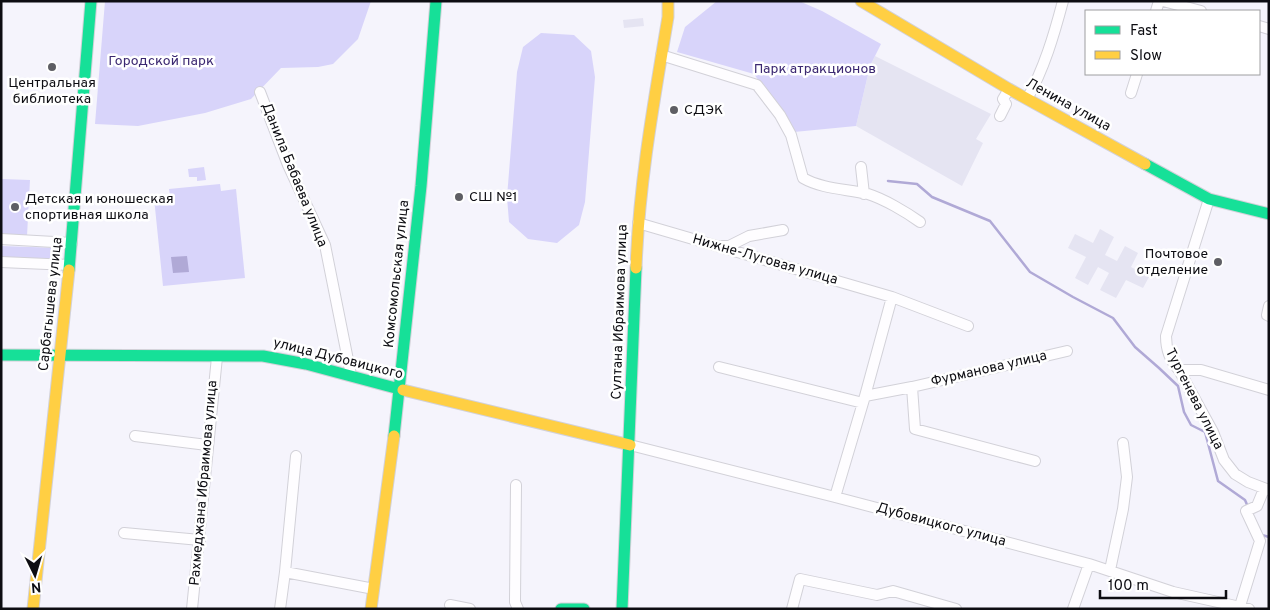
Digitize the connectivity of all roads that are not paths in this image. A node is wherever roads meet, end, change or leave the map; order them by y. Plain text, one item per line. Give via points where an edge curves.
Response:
1 (91, 1) edge
2 (436, 1) edge
3 (668, 1) edge
4 (678, 1) edge
5 (861, 1) edge
6 (1063, 1) edge
7 (1163, 1) edge
8 (1197, 10) edge
9 (668, 17) junction
10 (661, 55) junction
11 (1137, 75) edge
12 (1009, 89) junction
13 (260, 92) dead end
14 (1131, 93) dead end
15 (1027, 99) junction
16 (1000, 116) dead end
17 (861, 166) dead end
18 (864, 194) junction
19 (1209, 199) junction
20 (1269, 214) edge
21 (920, 222) dead end
22 (638, 223) junction
23 (783, 230) dead end
24 (1, 239) edge
25 (72, 243) junction
26 (719, 246) junction
27 (1, 262) edge
28 (70, 265) junction
29 (892, 297) junction
30 (1269, 306) edge
31 (1269, 316) edge
32 (968, 326) dead end
33 (1067, 351) dead end
34 (1, 355) edge
35 (61, 356) junction
36 (217, 357) junction
37 (719, 367) dead end
38 (1179, 370) junction
39 (350, 375) junction
40 (912, 388) junction
41 (400, 389) junction
42 (1269, 390) edge
43 (864, 399) junction
44 (135, 436) dead end
45 (1123, 443) dead end
46 (207, 445) junction
47 (630, 445) junction
48 (296, 456) dead end
49 (1035, 461) dead end
50 (516, 485) dead end
51 (1267, 490) edge
52 (835, 497) junction
53 (124, 533) dead end
54 (200, 540) junction
55 (1089, 564) junction
56 (1110, 570) junction
57 (285, 572) junction
58 (374, 589) junction
59 (450, 605) dead end
60 (1245, 608) edge
61 (33, 609) edge
62 (192, 609) edge
63 (280, 609) edge
64 (371, 609) edge
65 (470, 609) edge
66 (518, 609) edge
67 (561, 609) edge
68 (584, 609) edge
69 (622, 609) edge
70 (792, 609) edge
71 (956, 609) edge
72 (1073, 609) edge

1 - 25 street, Сарбагышева улица
2 - 41 street, Комсомольская улица
3 - 9 street
4 - 9 street
5 - 12 street, Ленина улица
6 - 15 street via 1038,80
7 - 8 street
9 - 10 street, Султана Ибраимова улица
10 - 18 street via 757,85 780,114 791,135 804,178 814,184
10 - 22 street, Султана Ибраимова улица
11 - 14 street
12 - 15 street, Ленина улица
12 - 16 street via 1003,99 1006,104
13 - 39 street, Данила Бабаева улица via 288,165 325,246
15 - 19 street, Ленина улица
17 - 18 street
18 - 21 street
19 - 20 street, Ленина улица
19 - 38 street, Тургенева улица via 1166,336 1170,357
22 - 26 street, Нижне-Луговая улица
22 - 47 street, Султана Ибраимова улица
23 - 26 street
24 - 25 street
25 - 28 street, Сарбагышева улица
26 - 29 street, Нижне-Луговая улица
27 - 28 street
28 - 35 street, Сарбагышева улица
29 - 32 street, Нижне-Луговая улица
29 - 43 street
30 - 31 street via 1266,316
33 - 40 street, Фурманова улица
34 - 35 street, улица Дубовицкого
35 - 36 street, улица Дубовицкого
35 - 61 street, Сарбагышева улица
36 - 39 street, улица Дубовицкого via 263,356
36 - 46 street, Рахмеджана Ибраимова улица
37 - 43 street, Фурманова улица
38 - 42 street via 1200,370
38 - 51 street, Тургенева улица via 1213,432 1224,460 1236,474
39 - 41 street, улица Дубовицкого
40 - 43 street, Фурманова улица
40 - 49 street, Фурманова улица via 915,429
41 - 47 street, улица Дубовицкого
41 - 58 street, Комсомольская улица
43 - 52 street
44 - 46 street
45 - 56 street via 1127,477
46 - 54 street, Рахмеджана Ибраимова улица
47 - 52 street, Дубовицкого улица
47 - 69 street, Султана Ибраимова улица
48 - 57 street
50 - 66 street
51 - 60 street via 1257,506 1246,511 1260,541
52 - 55 street, Дубовицкого улица
53 - 54 street
54 - 62 street, Рахмеджана Ибраимова улица
55 - 56 street, Дубовицкого улица
55 - 72 street
56 - 60 street, Дубовицкого улица via 1173,592
57 - 58 street
57 - 63 street
58 - 64 street, Комсомольская улица
59 - 65 street
67 - 68 street
70 - 71 street via 800,579 877,595 893,591

